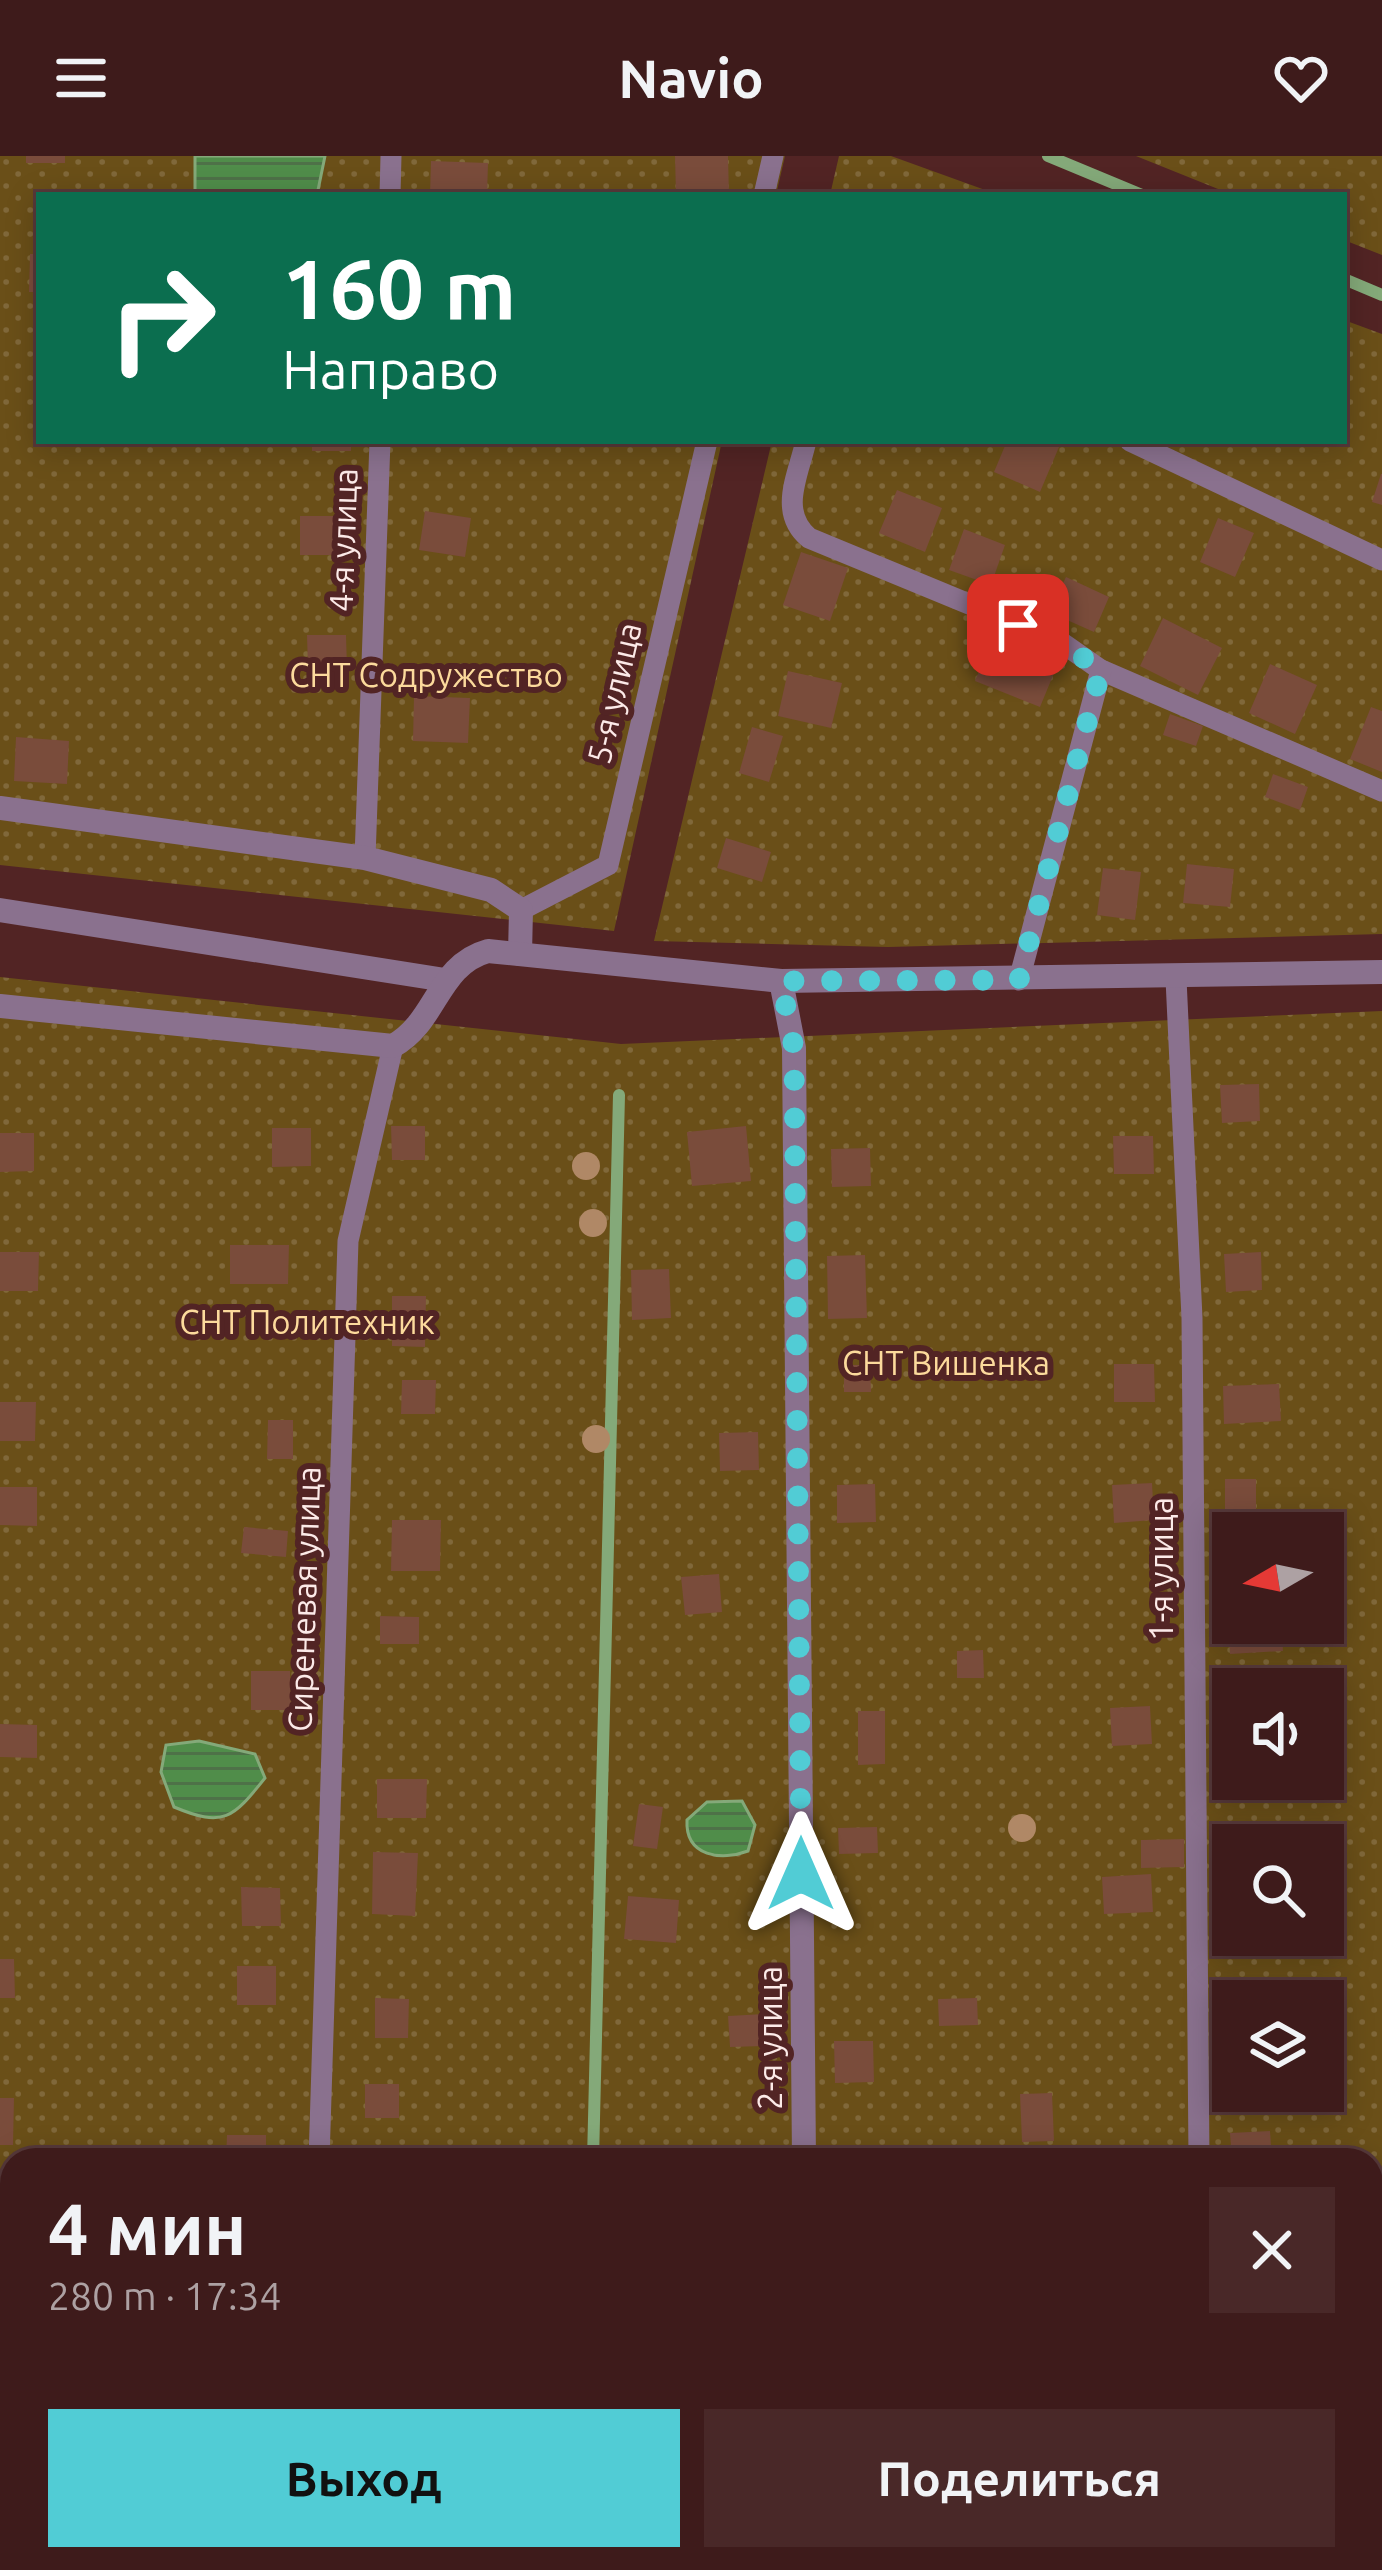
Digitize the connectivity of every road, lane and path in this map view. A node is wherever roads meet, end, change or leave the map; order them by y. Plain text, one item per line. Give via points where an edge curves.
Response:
1 (391, 156) edge
2 (773, 156) edge
3 (390, 192) edge
4 (765, 192) edge
5 (380, 444) edge
6 (706, 444) edge
7 (805, 444) edge
8 (1136, 444) edge
9 (1382, 560) edge
10 (1101, 670) junction
11 (1382, 791) edge
12 (0, 808) edge
13 (365, 859) junction
14 (0, 910) edge
15 (520, 910) junction
16 (520, 954) junction
17 (1382, 972) edge
18 (1176, 979) junction
19 (445, 980) junction
20 (1019, 980) junction
21 (781, 981) junction
22 (0, 1006) edge
23 (393, 1046) junction
24 (319, 2148) edge
25 (804, 2148) edge
26 (1198, 2148) edge

1 - 3 lane
2 - 4 lane
5 - 13 lane, 4-я улица
6 - 15 lane, 5-я улица via 608,865
7 - 10 lane via 790,509 809,538 1060,642
8 - 9 lane
10 - 11 lane
10 - 20 lane
12 - 13 street
13 - 15 street via 490,890
14 - 19 street
15 - 16 street
16 - 19 street via 465,957
16 - 21 street
17 - 18 street
18 - 20 street
18 - 26 lane, 1-я улица via 1192,1295
19 - 23 street via 411,1036
20 - 21 street
21 - 25 street, 2-я улица via 794,1048
22 - 23 street
23 - 24 lane, Сиреневая улица via 348,1241

